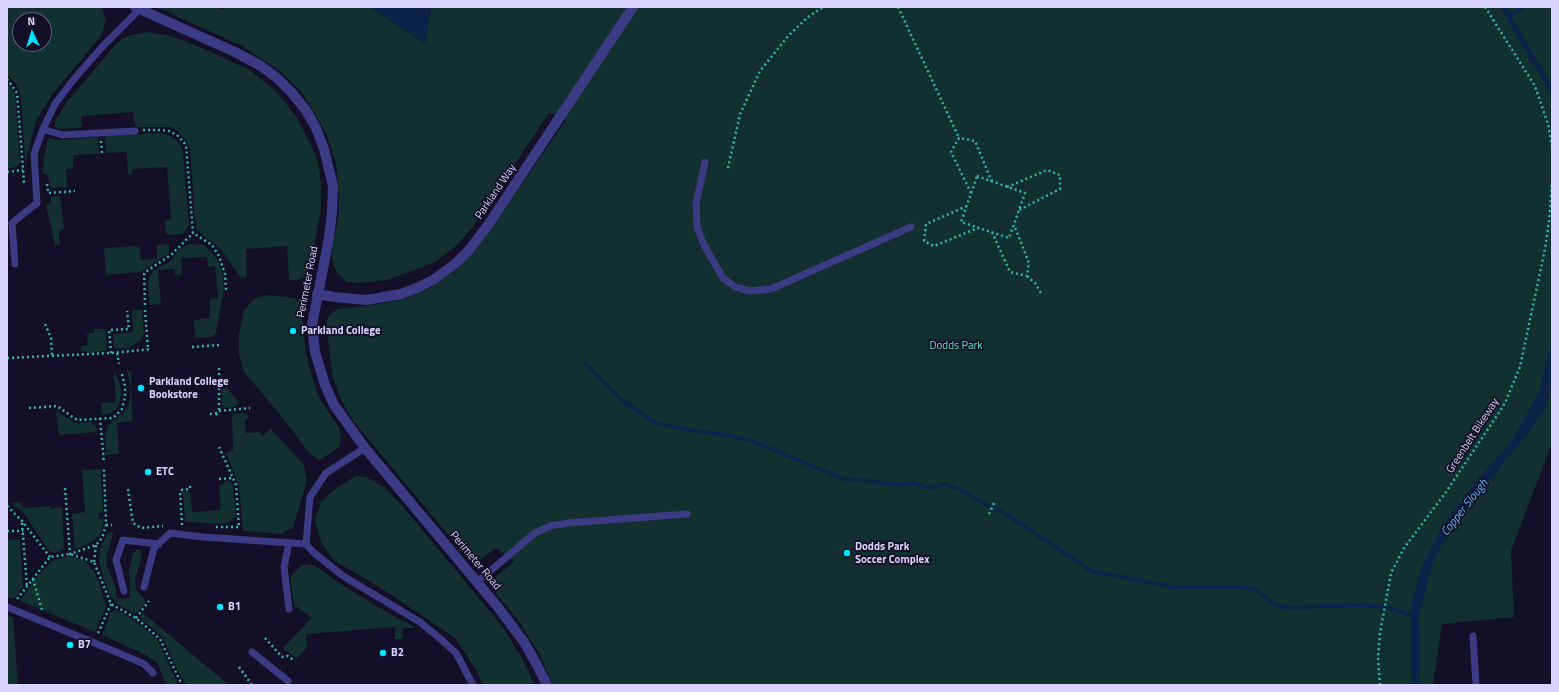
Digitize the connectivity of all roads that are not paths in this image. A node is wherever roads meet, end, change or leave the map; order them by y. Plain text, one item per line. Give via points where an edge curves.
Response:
1 (634, 7) edge
2 (138, 8) edge
3 (43, 129) junction
4 (135, 131) road end
5 (705, 162) dead end
6 (911, 227) dead end
7 (15, 264) dead end
8 (317, 294) junction
9 (365, 448) junction
10 (687, 514) dead end
11 (289, 543) junction
12 (159, 544) junction
13 (306, 544) junction
14 (477, 582) junction
15 (144, 587) dead end
16 (124, 591) dead end
17 (7, 607) edge
18 (289, 609) dead end
19 (1473, 636) dead end
20 (252, 652) dead end
21 (154, 673) dead end
22 (288, 681) dead end
23 (473, 685) edge
24 (547, 685) edge
25 (1476, 685) edge

1 - 8 street, Parkland Way via 488,226 455,264 433,280 401,294 366,300
2 - 3 lane via 74,79 55,104
2 - 8 street, Perimeter Road via 261,66 277,78 305,109 324,149 333,186 333,205
3 - 4 lane via 62,135
3 - 7 lane via 34,154 37,203 12,223
5 - 6 lane via 696,204 697,227 723,278 735,287 750,291 771,289
8 - 9 street, Perimeter Road via 312,325 318,364 334,405
9 - 13 lane via 326,473 310,497
9 - 14 street, Perimeter Road
10 - 14 lane via 550,526 535,532
11 - 12 lane via 170,533
11 - 13 lane
11 - 18 lane via 284,567
12 - 15 lane via 154,548
12 - 16 lane via 123,540 116,560
13 - 23 lane via 343,576 420,622 456,653
14 - 24 street, Perimeter Road via 524,642
17 - 21 lane via 144,664
19 - 25 lane
20 - 22 lane

